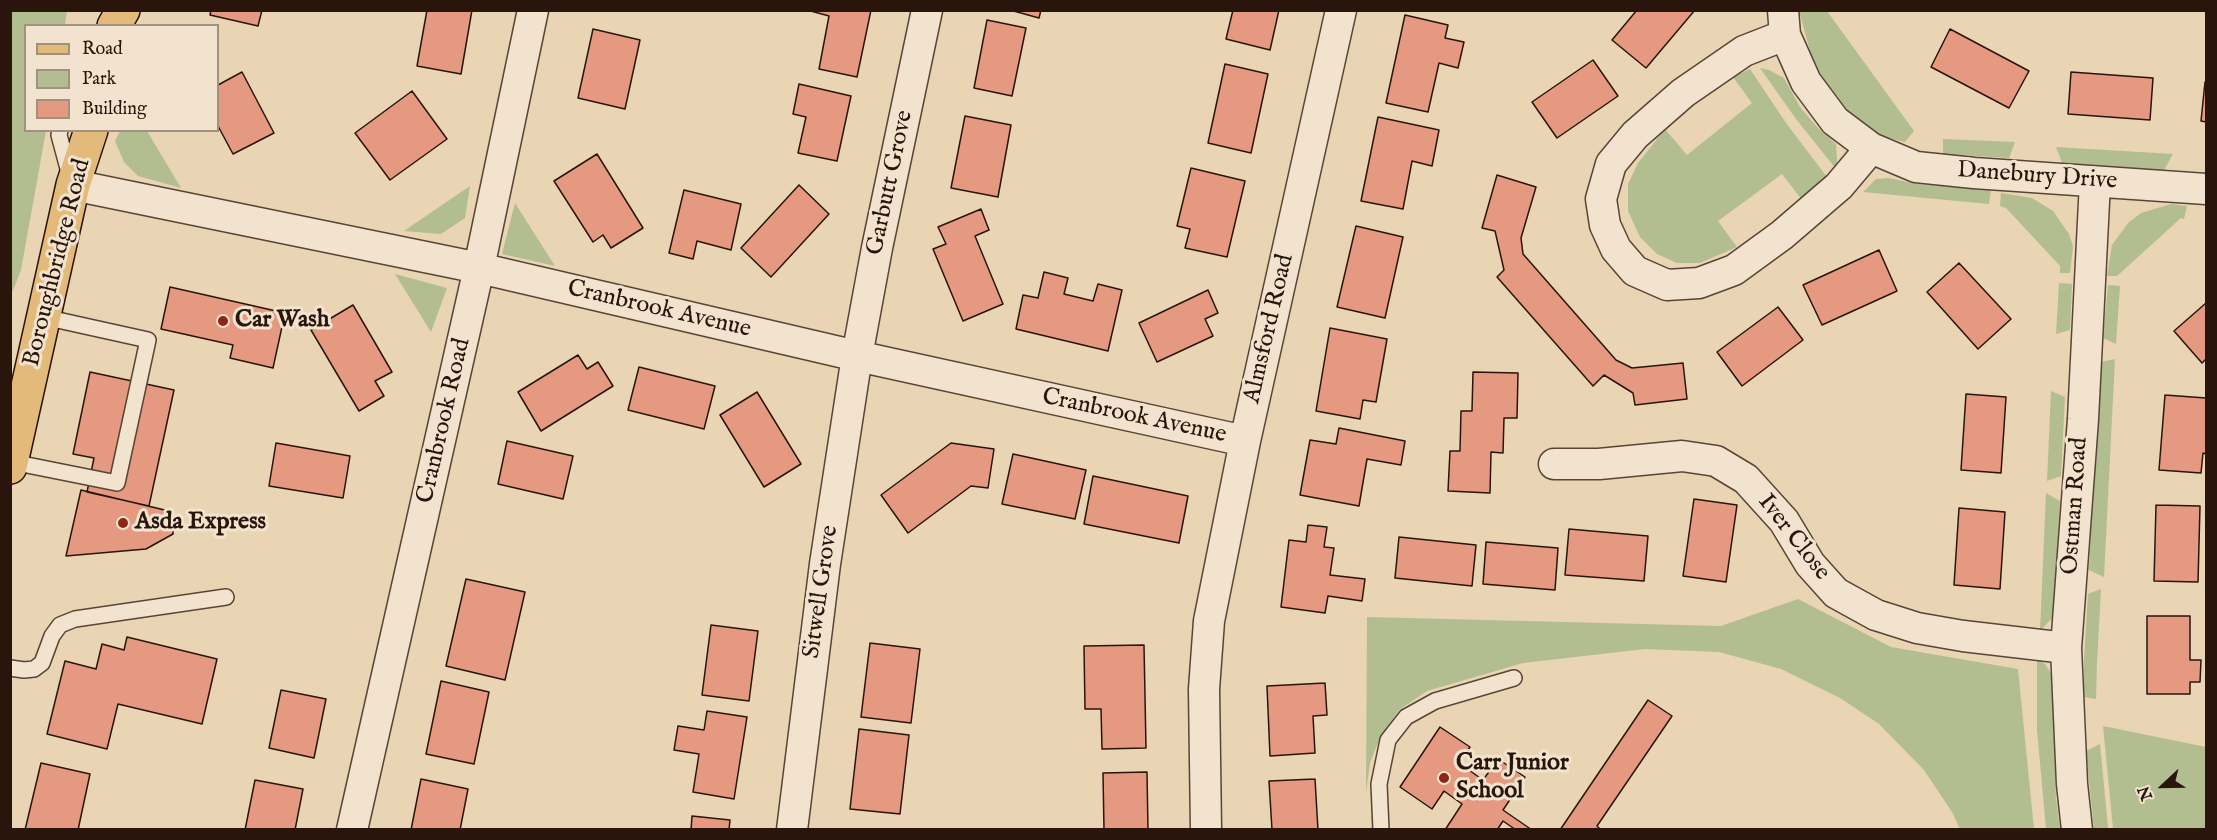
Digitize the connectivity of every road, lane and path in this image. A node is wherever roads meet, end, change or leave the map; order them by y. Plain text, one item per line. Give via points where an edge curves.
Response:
1 (123, 10) edge
2 (533, 10) edge
3 (927, 10) edge
4 (1341, 10) edge
5 (1784, 22) edge
6 (115, 24) edge
7 (60, 132) edge
8 (90, 132) edge
9 (1871, 148) junction
10 (2096, 182) junction
11 (73, 185) junction
12 (2206, 189) edge
13 (479, 268) junction
14 (44, 317) junction
15 (857, 356) junction
16 (1245, 441) junction
17 (1554, 464) dead end
18 (11, 465) edge
19 (226, 597) dead end
20 (2066, 648) junction
21 (10, 668) edge
22 (1514, 678) dead end
23 (352, 830) edge
24 (792, 830) edge
25 (1206, 830) edge
26 (1381, 830) edge
27 (2077, 830) edge

1 - 6 main road
2 - 13 street, Cranbrook Road
3 - 15 street, Garbutt Grove
4 - 16 street, Almsford Road
5 - 9 street, Danebury Drive via 1806,82 1835,121
5 - 9 street, Danebury Drive via 1683,93 1635,135 1611,164 1601,199 1605,225 1616,249 1635,271 1667,285 1699,283 1734,270 1839,186
7 - 11 lane
8 - 11 main road, Boroughbridge Road
9 - 10 street, Danebury Drive via 1916,167
10 - 12 street, Danebury Drive
10 - 20 street, Ostman Road
11 - 13 street, Cranbrook Avenue
11 - 14 main road, Boroughbridge Road
13 - 15 street, Cranbrook Avenue
13 - 23 street, Cranbrook Road
14 - 18 main road, Boroughbridge Road
14 - 18 lane via 148,340 117,483
15 - 16 street, Cranbrook Avenue
15 - 24 street, Sitwell Grove via 825,564
16 - 25 street, Almsford Road via 1209,621 1204,689
17 - 20 street, Iver Close via 1682,456 1716,461 1746,479 1784,521 1810,564 1836,593 1876,615 1917,628
19 - 21 lane via 75,619 60,625 42,663 34,669
20 - 27 street, Ostman Road
22 - 26 lane via 1435,701 1406,717 1388,740 1379,784

